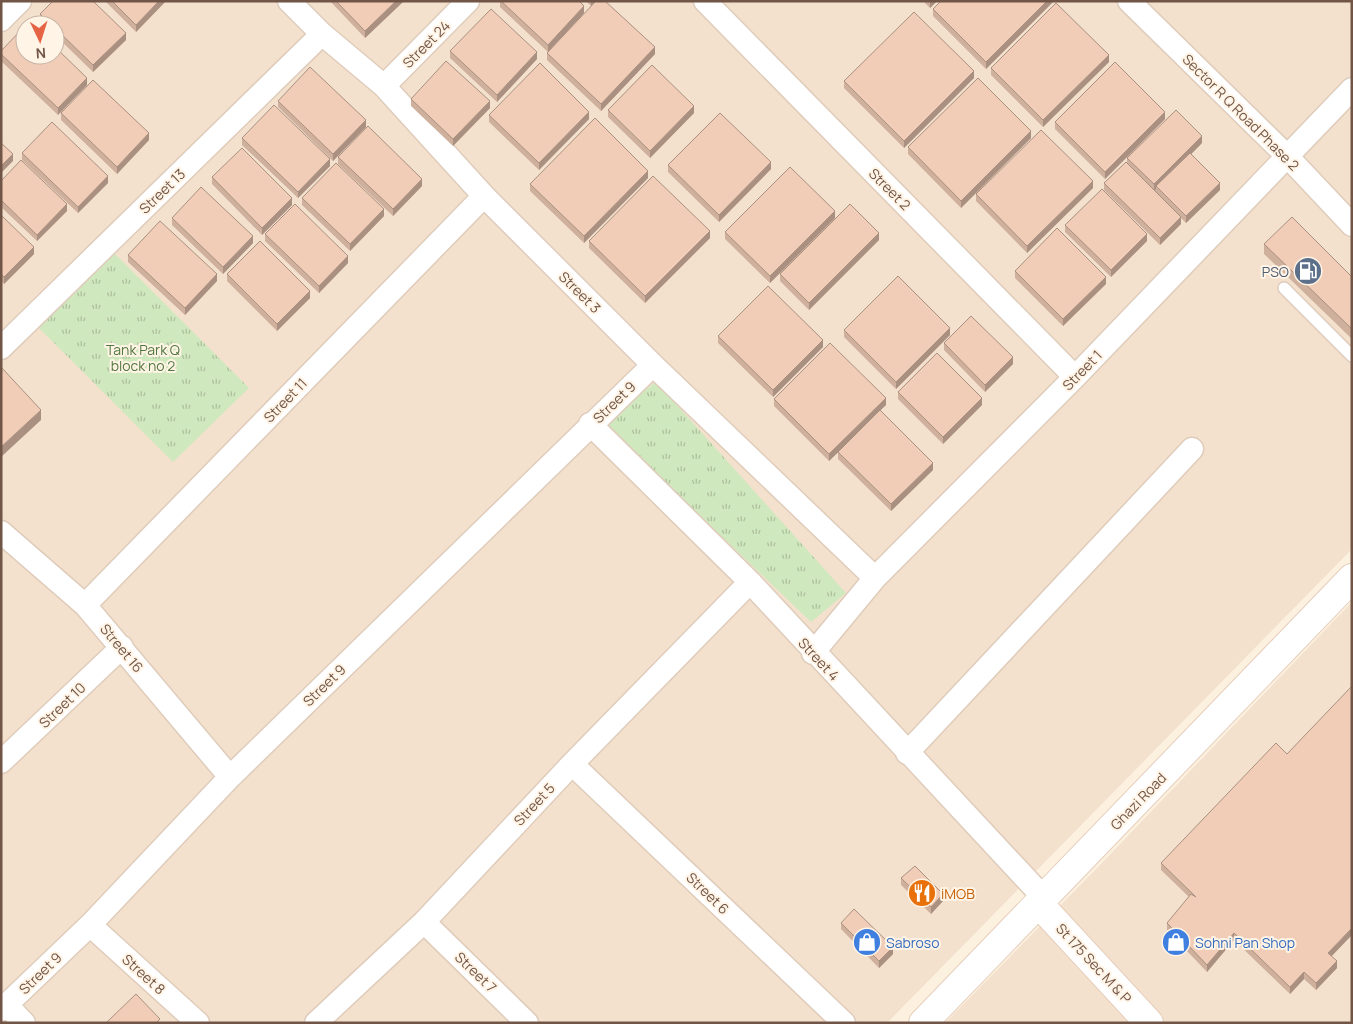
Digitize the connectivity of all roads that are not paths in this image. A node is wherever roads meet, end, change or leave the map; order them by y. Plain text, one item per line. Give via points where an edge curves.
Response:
1 (20, 1) edge
2 (289, 1) edge
3 (468, 1) edge
4 (705, 1) edge
5 (1129, 1) edge
6 (1, 20) edge
7 (322, 34) junction
8 (384, 86) junction
9 (1352, 89) edge
10 (1286, 156) junction
11 (484, 196) junction
12 (1352, 225) edge
13 (1284, 288) dead end
14 (1, 348) edge
15 (1352, 356) edge
16 (652, 365) junction
17 (1075, 377) junction
18 (590, 424) junction
19 (1192, 449) dead end
20 (1, 532) edge
21 (875, 578) junction
22 (1352, 578) edge
23 (750, 582) junction
24 (85, 605) junction
25 (122, 647) junction
26 (813, 652) junction
27 (907, 753) junction
28 (1, 762) edge
29 (572, 764) junction
30 (230, 777) junction
31 (1042, 901) junction
32 (424, 922) junction
33 (90, 925) junction
34 (4, 1008) edge
35 (24, 1023) edge
36 (198, 1023) edge
37 (316, 1023) edge
38 (527, 1023) edge
39 (844, 1023) edge
40 (923, 1023) edge
41 (1149, 1023) edge

1 - 6 street
2 - 7 street, Street 3
3 - 8 street, Street 24
4 - 17 street, Street 2
5 - 10 street, Sector R Q Road Phase 2
7 - 8 street, Street 3
7 - 14 street, Street 13
8 - 11 street, Street 3
9 - 10 street, Street 1
10 - 12 street, Sector R Q Road Phase 2
10 - 17 street, Street 1
11 - 16 street, Street 3
11 - 24 street, Street 11
13 - 15 lane
16 - 18 street, Street 9
16 - 21 street, Street 3
17 - 21 street, Street 1
18 - 23 street, Street 4
18 - 30 street, Street 9
19 - 27 street
20 - 24 street, Street 16
21 - 26 street, Street 1
22 - 31 main road, Ghazi Road
23 - 26 street, Street 4
23 - 29 street, Street 5
24 - 25 street, Street 16
25 - 28 street, Street 10
25 - 30 street, Street 16
26 - 27 street, Street 4
27 - 31 street, Street 4
29 - 32 street, Street 5
29 - 39 street, Street 6
30 - 33 street, Street 9
31 - 40 main road, Ghazi Road
31 - 41 main road, St 175 Sec M & P
32 - 37 street, Street 5
32 - 38 street, Street 7
33 - 34 street, Street 9
33 - 36 street, Street 8
34 - 35 street

